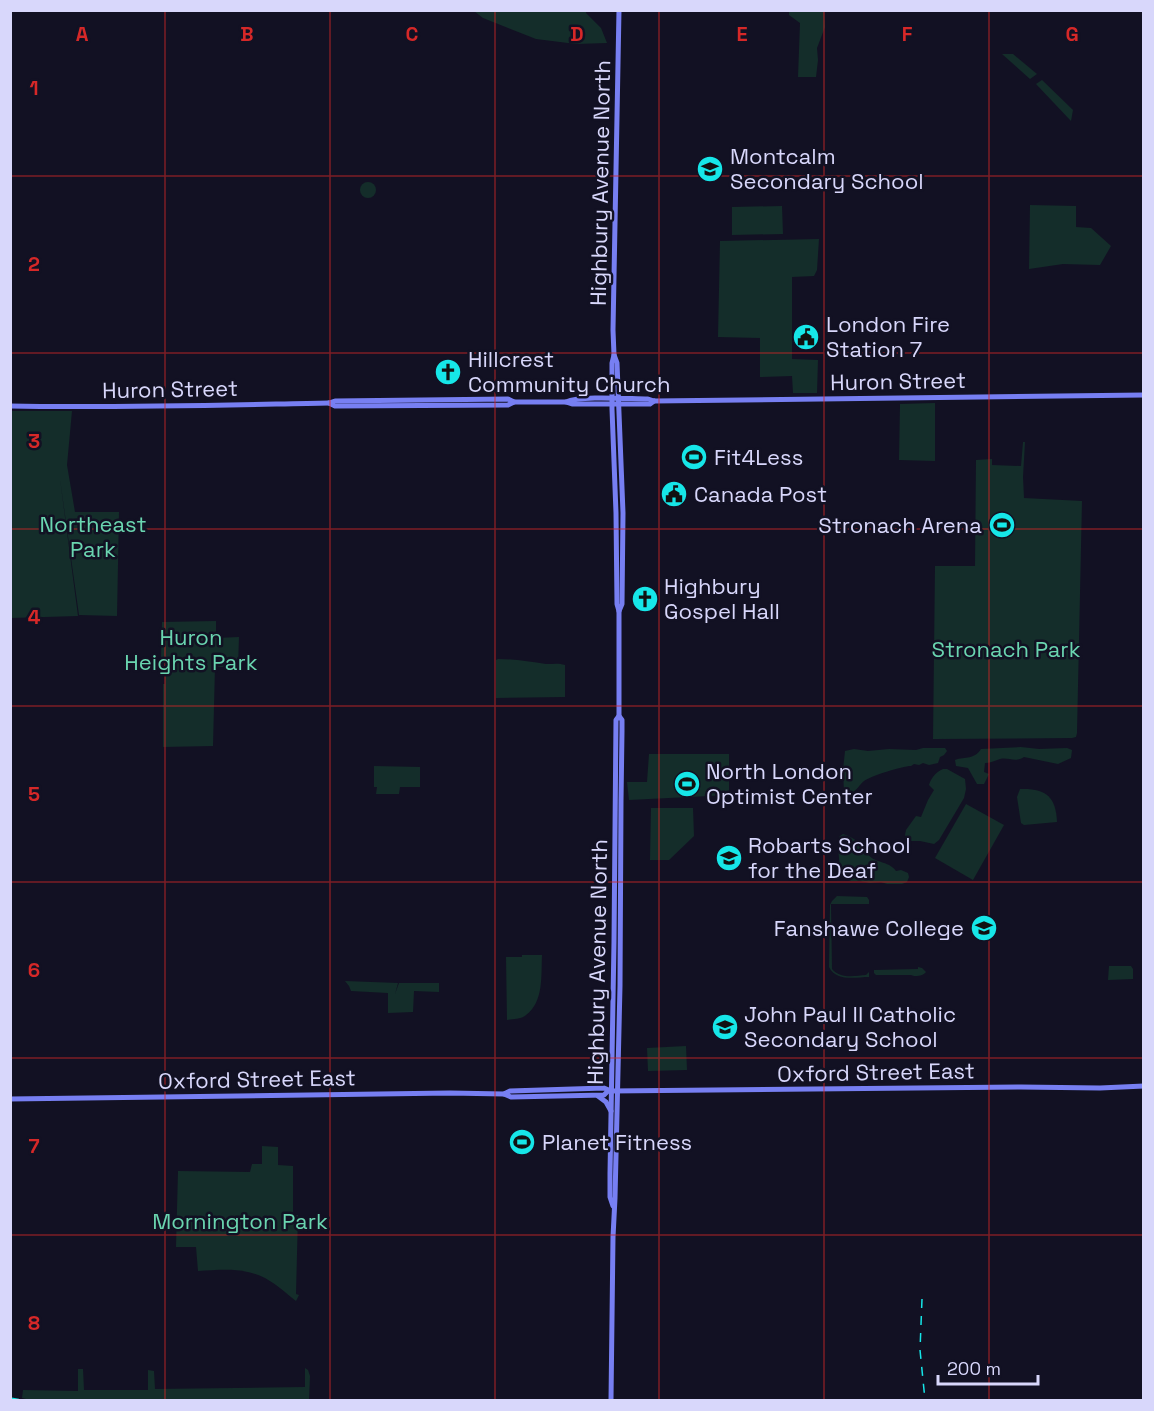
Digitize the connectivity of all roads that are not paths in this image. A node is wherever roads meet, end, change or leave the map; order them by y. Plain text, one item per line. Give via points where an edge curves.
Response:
1 (619, 10) edge
2 (1143, 395) edge
3 (615, 402) junction
4 (10, 406) edge
5 (619, 716) junction
6 (612, 1073) junction
7 (1143, 1086) edge
8 (612, 1091) junction
9 (598, 1092) junction
10 (10, 1099) edge
11 (611, 1111) junction
12 (614, 1208) junction
13 (610, 1401) edge

1 - 3 main road, Highbury Avenue North
2 - 3 main road, Huron Street
3 - 4 main road, Huron Street via 508,399
3 - 5 main road, Highbury Avenue North via 623,513
5 - 6 main road, Highbury Avenue North
5 - 8 main road, Highbury Avenue North via 621,938
6 - 8 main road, Highbury Avenue North
6 - 9 main road
7 - 8 main road, Oxford Street East
8 - 9 main road, Oxford Street East via 604,1095
8 - 11 main road, Highbury Avenue North
8 - 12 main road, Highbury Avenue North
9 - 10 main road, Oxford Street East via 511,1097 450,1093
9 - 11 main road
11 - 12 main road, Highbury Avenue North via 610,1197
12 - 13 main road, Highbury Avenue North

